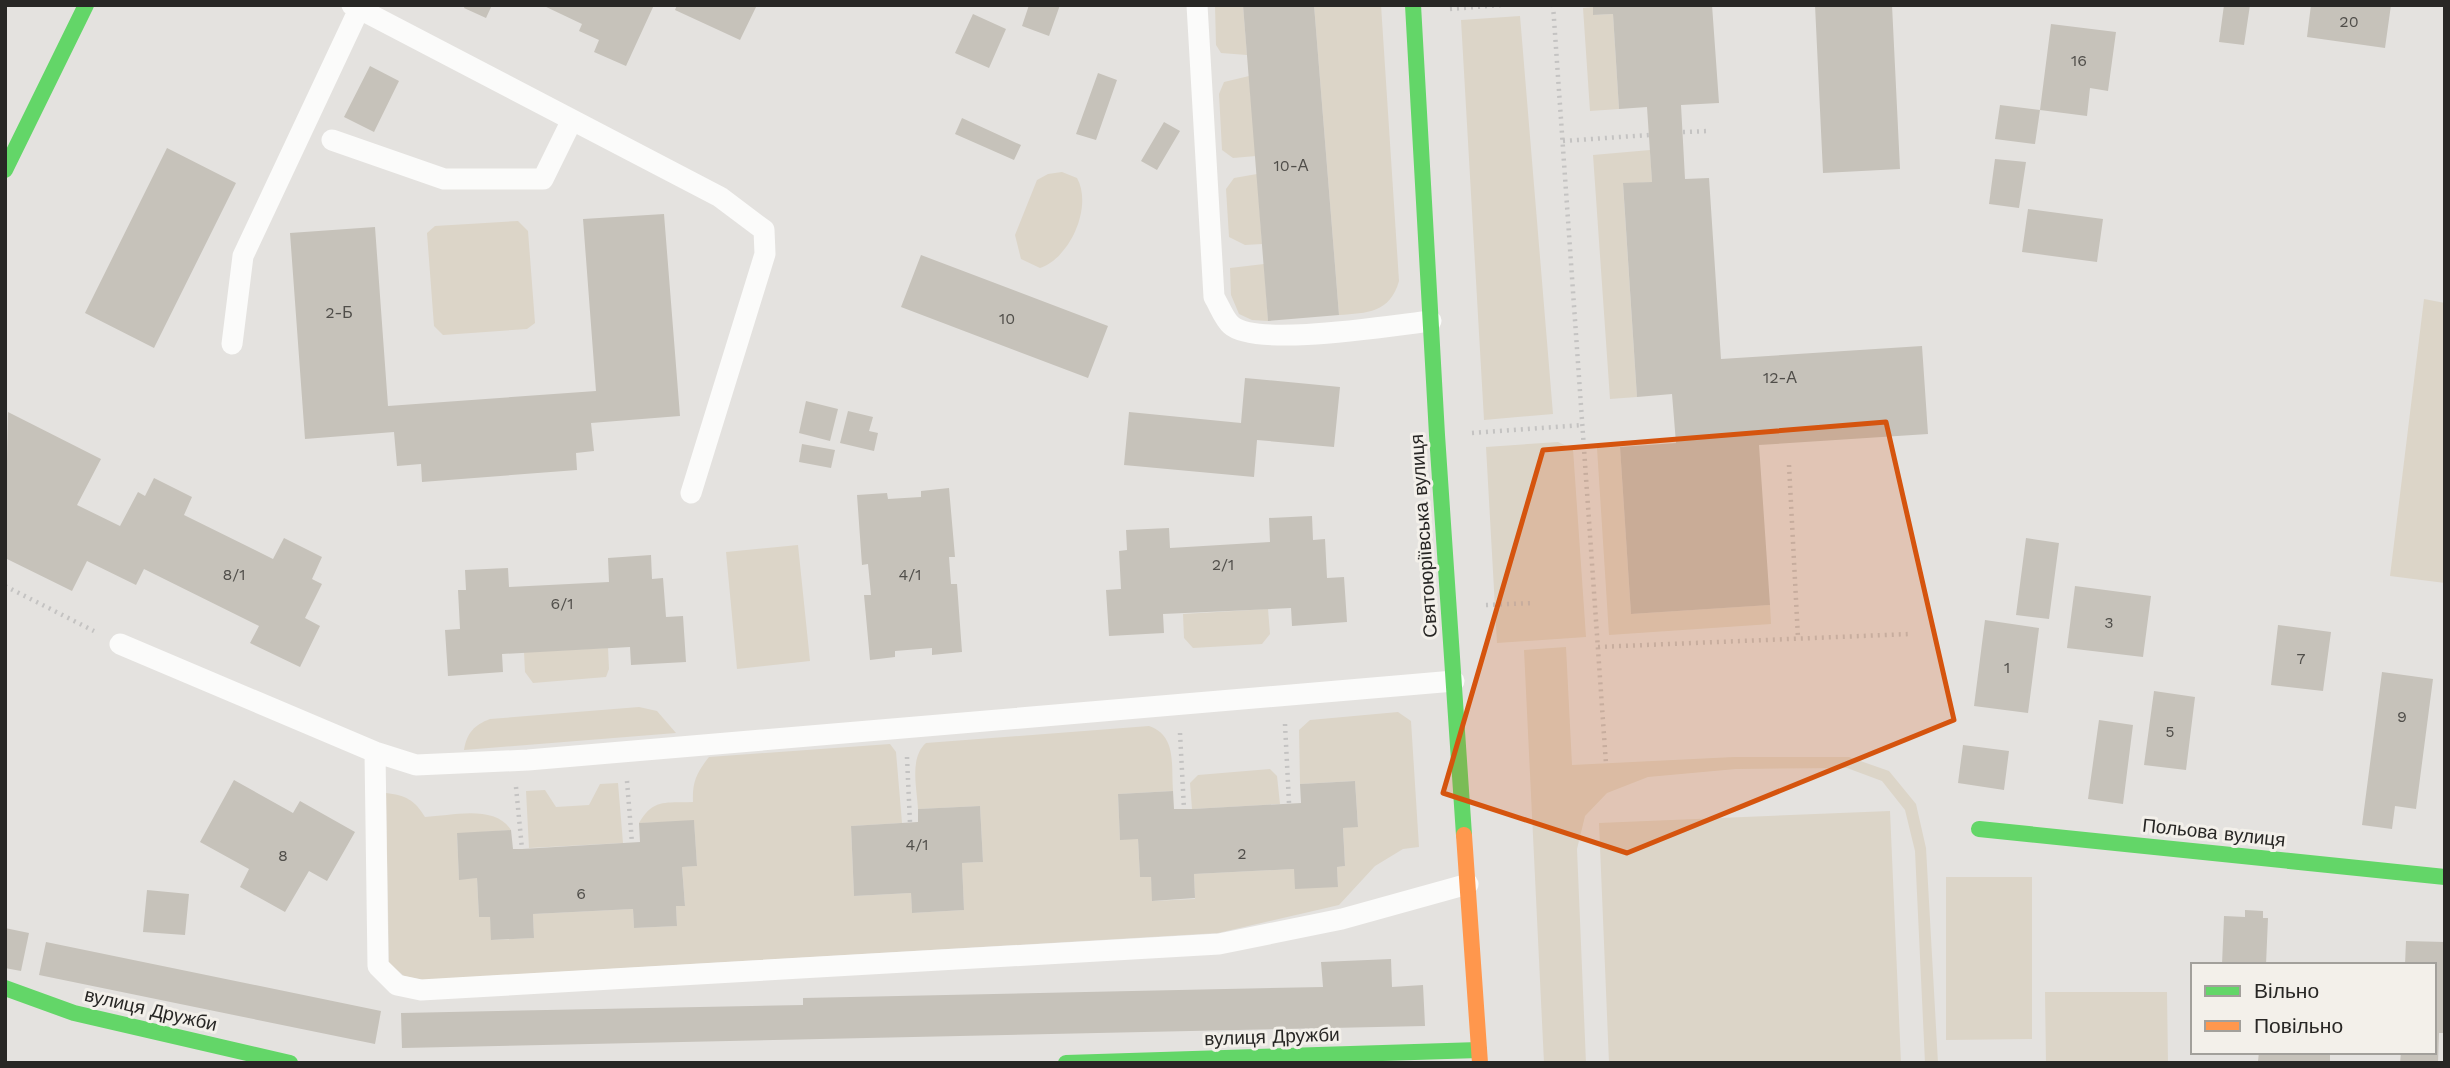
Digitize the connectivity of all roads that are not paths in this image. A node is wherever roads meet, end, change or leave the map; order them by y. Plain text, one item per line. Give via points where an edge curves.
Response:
1 (86, 5) edge
2 (1197, 5) edge
3 (1413, 5) edge
4 (357, 6) edge
5 (572, 120) junction
6 (332, 140) dead end
7 (5, 170) edge
8 (1430, 321) junction
9 (232, 344) dead end
10 (691, 493) dead end
11 (120, 645) road end
12 (1454, 681) junction
13 (375, 752) junction
14 (1979, 829) dead end
15 (2445, 877) edge
16 (1468, 884) junction
17 (5, 988) edge
18 (1480, 1057) edge
19 (290, 1063) edge
20 (1066, 1063) edge

1 - 7 street
2 - 8 lane via 1214,297 1232,326 1258,336
3 - 8 street, Святоюріївська вулиця
4 - 5 lane
4 - 9 lane via 243,256
5 - 6 lane via 542,179 444,178
5 - 10 lane via 720,197 764,230 765,254
8 - 12 street, Святоюріївська вулиця
11 - 13 lane
12 - 13 lane via 514,761 416,765
12 - 16 street, Святоюріївська вулиця
13 - 16 lane via 379,966 397,985 421,990 1219,944 1342,919
14 - 15 street, Польова вулиця
16 - 18 street, Святоюріївська вулиця
17 - 19 street, вулиця Дружби via 74,1013
18 - 20 street, вулиця Дружби

